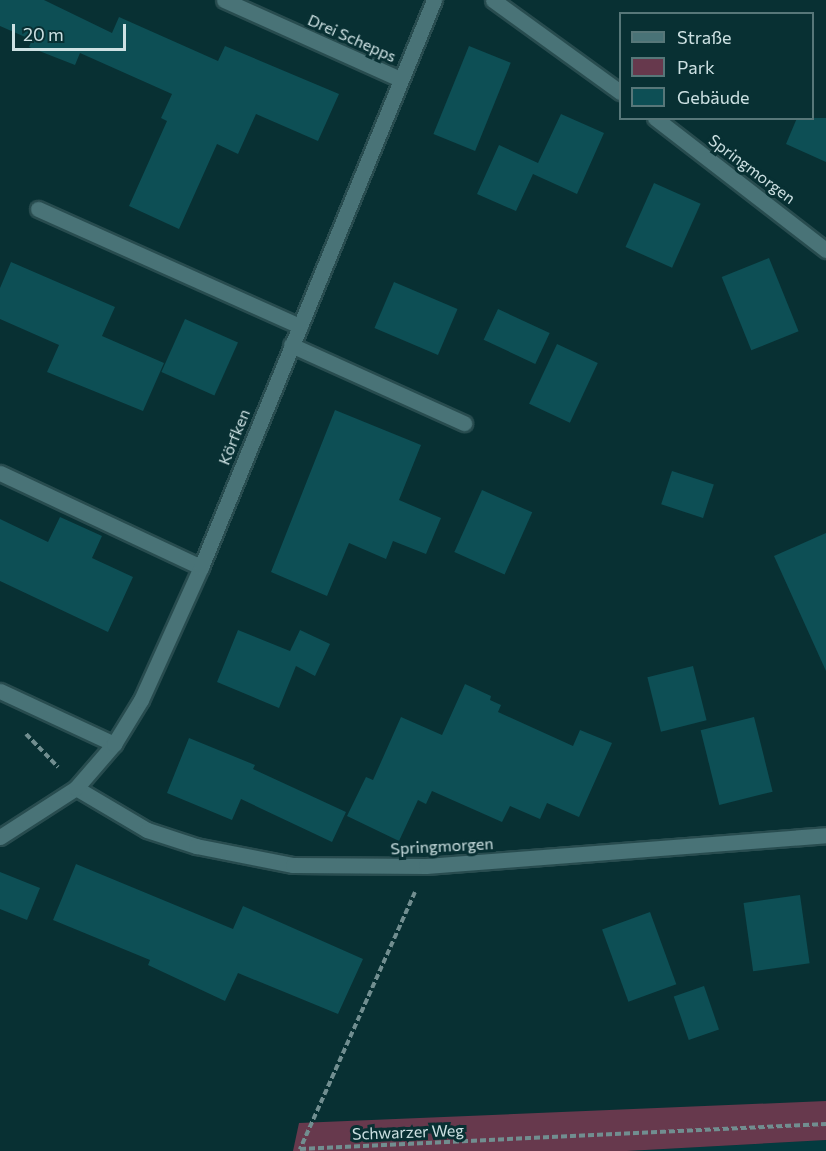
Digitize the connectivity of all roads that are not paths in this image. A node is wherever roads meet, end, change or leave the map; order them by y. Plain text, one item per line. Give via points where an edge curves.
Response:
1 (224, 0) edge
2 (434, 0) edge
3 (493, 0) edge
4 (400, 79) junction
5 (619, 91) edge
6 (658, 120) edge
7 (38, 209) dead end
8 (826, 250) edge
9 (300, 326) junction
10 (291, 345) junction
11 (464, 423) dead end
12 (0, 473) edge
13 (201, 567) junction
14 (0, 691) edge
15 (114, 744) junction
16 (76, 788) junction
17 (826, 835) edge
18 (0, 837) edge

1 - 4 street, Drei Schepps
2 - 4 street, Körfken
3 - 5 street
4 - 9 street, Körfken
6 - 8 street, Springmorgen
7 - 9 street
9 - 10 street, Körfken
10 - 11 street
10 - 13 street, Körfken
12 - 13 street
13 - 15 street, Körfken via 141,700
14 - 15 street
15 - 16 street, Körfken
16 - 17 street, Springmorgen via 147,830 242,857 328,867 426,866
16 - 18 street, Körfken

